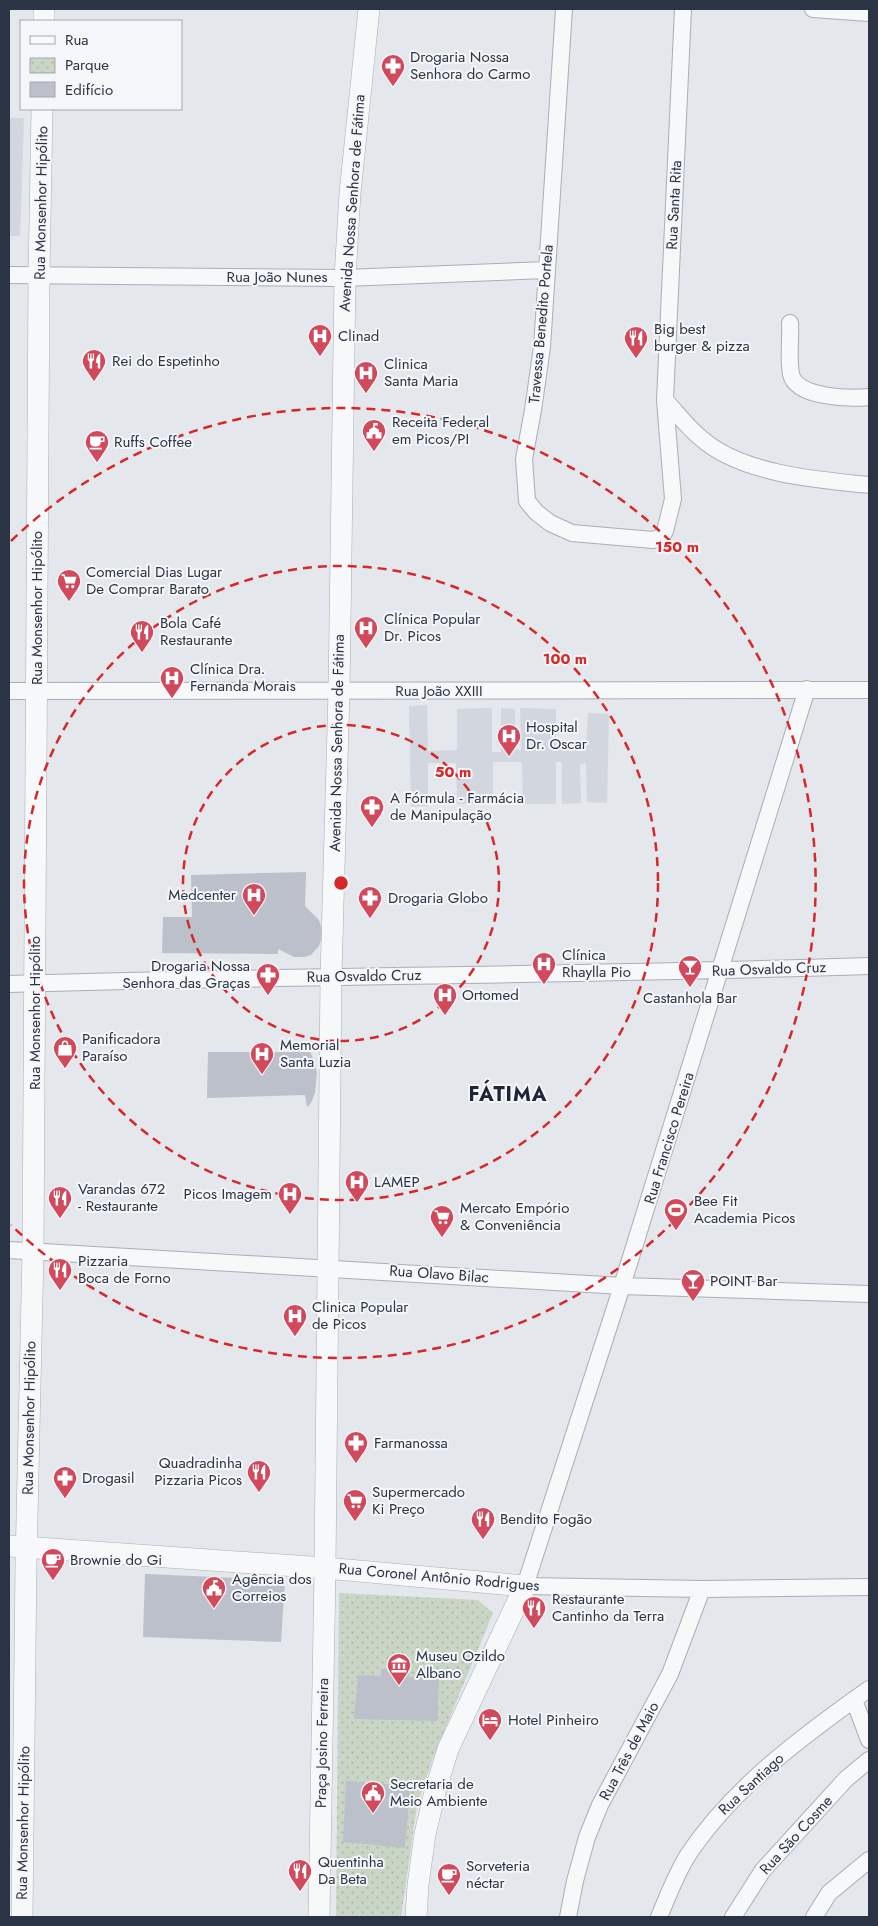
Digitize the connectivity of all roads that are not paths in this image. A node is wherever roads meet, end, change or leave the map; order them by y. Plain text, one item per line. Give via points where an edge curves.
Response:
1 (369, 9) edge
2 (564, 9) edge
3 (683, 9) edge
4 (813, 9) edge
5 (869, 12) edge
6 (42, 110) edge
7 (546, 270) junction
8 (9, 275) edge
9 (39, 275) junction
10 (345, 278) junction
11 (790, 323) dead end
12 (869, 397) edge
13 (665, 400) junction
14 (869, 485) edge
15 (653, 540) joint
16 (807, 689) junction
17 (869, 690) edge
18 (9, 691) edge
19 (37, 691) junction
20 (339, 691) junction
21 (869, 966) edge
22 (721, 970) junction
23 (331, 976) junction
24 (35, 983) junction
25 (9, 984) edge
26 (9, 1250) edge
27 (33, 1252) junction
28 (328, 1267) junction
29 (622, 1286) junction
30 (869, 1294) edge
31 (17, 1546) edge
32 (325, 1568) junction
33 (525, 1586) junction
34 (869, 1587) edge
35 (702, 1589) junction
36 (869, 1689) edge
37 (854, 1700) junction
38 (869, 1740) edge
39 (869, 1760) edge
40 (869, 1860) edge
41 (22, 1917) edge
42 (319, 1917) edge
43 (416, 1917) edge
44 (568, 1917) edge
45 (660, 1917) edge
46 (733, 1917) edge
47 (814, 1917) edge

1 - 10 street, Avenida Nossa Senhora de Fátima
2 - 7 street, Travessa Benedito Portela
3 - 13 street, Rua Santa Rita
4 - 5 street
6 - 9 street, Rua Monsenhor Hipólito
7 - 10 street, Rua João Nunes
7 - 15 street, Travessa Benedito Portela via 542,347 524,459 527,501 550,523 572,534
8 - 9 street, Rua João Nunes
9 - 10 street, Rua João Nunes
9 - 19 street, Rua Monsenhor Hipólito
10 - 20 street, Avenida Nossa Senhora de Fátima
11 - 12 street via 792,375 799,387 847,398
13 - 14 street via 702,440 725,455 785,474
13 - 15 street, Rua Santa Rita via 673,499 665,531
16 - 17 street, Rua João XXIII
16 - 20 street, Rua João XXIII
16 - 22 street, Rua Francisco Pereira
18 - 19 street, Rua João XXIII
19 - 20 street, Rua João XXIII
19 - 24 street, Rua Monsenhor Hipólito
20 - 23 street, Avenida Nossa Senhora de Fátima
21 - 22 street, Rua Osvaldo Cruz
22 - 23 street, Rua Osvaldo Cruz
22 - 29 street, Rua Francisco Pereira
23 - 24 street, Rua Osvaldo Cruz
23 - 28 street, Avenida Nossa Senhora de Fátima
24 - 25 street, Rua Osvaldo Cruz
24 - 27 street, Rua Monsenhor Hipólito
26 - 27 street, Rua Olavo Bilac
27 - 28 street, Rua Olavo Bilac
27 - 31 street, Rua Monsenhor Hipólito
28 - 29 street, Rua Olavo Bilac
28 - 32 street, Avenida Nossa Senhora de Fátima
29 - 30 street, Rua Olavo Bilac
29 - 33 street, Rua Francisco Pereira
31 - 32 street, Rua Coronel Antônio Rodrigues
31 - 41 street, Rua Monsenhor Hipólito
32 - 33 street, Rua Coronel Antônio Rodrigues
32 - 42 street, Praça Josino Ferreira
33 - 35 street, Rua Coronel Antônio Rodrigues
33 - 43 street via 448,1749 425,1834
34 - 35 street, Rua Coronel Antônio Rodrigues
35 - 44 street, Rua Três de Maio via 670,1674 600,1804 587,1837
36 - 37 street, Rua Santiago
37 - 38 street
37 - 45 street, Rua Santiago via 797,1742 724,1807 688,1856
39 - 46 street, Rua São Cosme via 846,1779 763,1870
40 - 47 street via 828,1893

